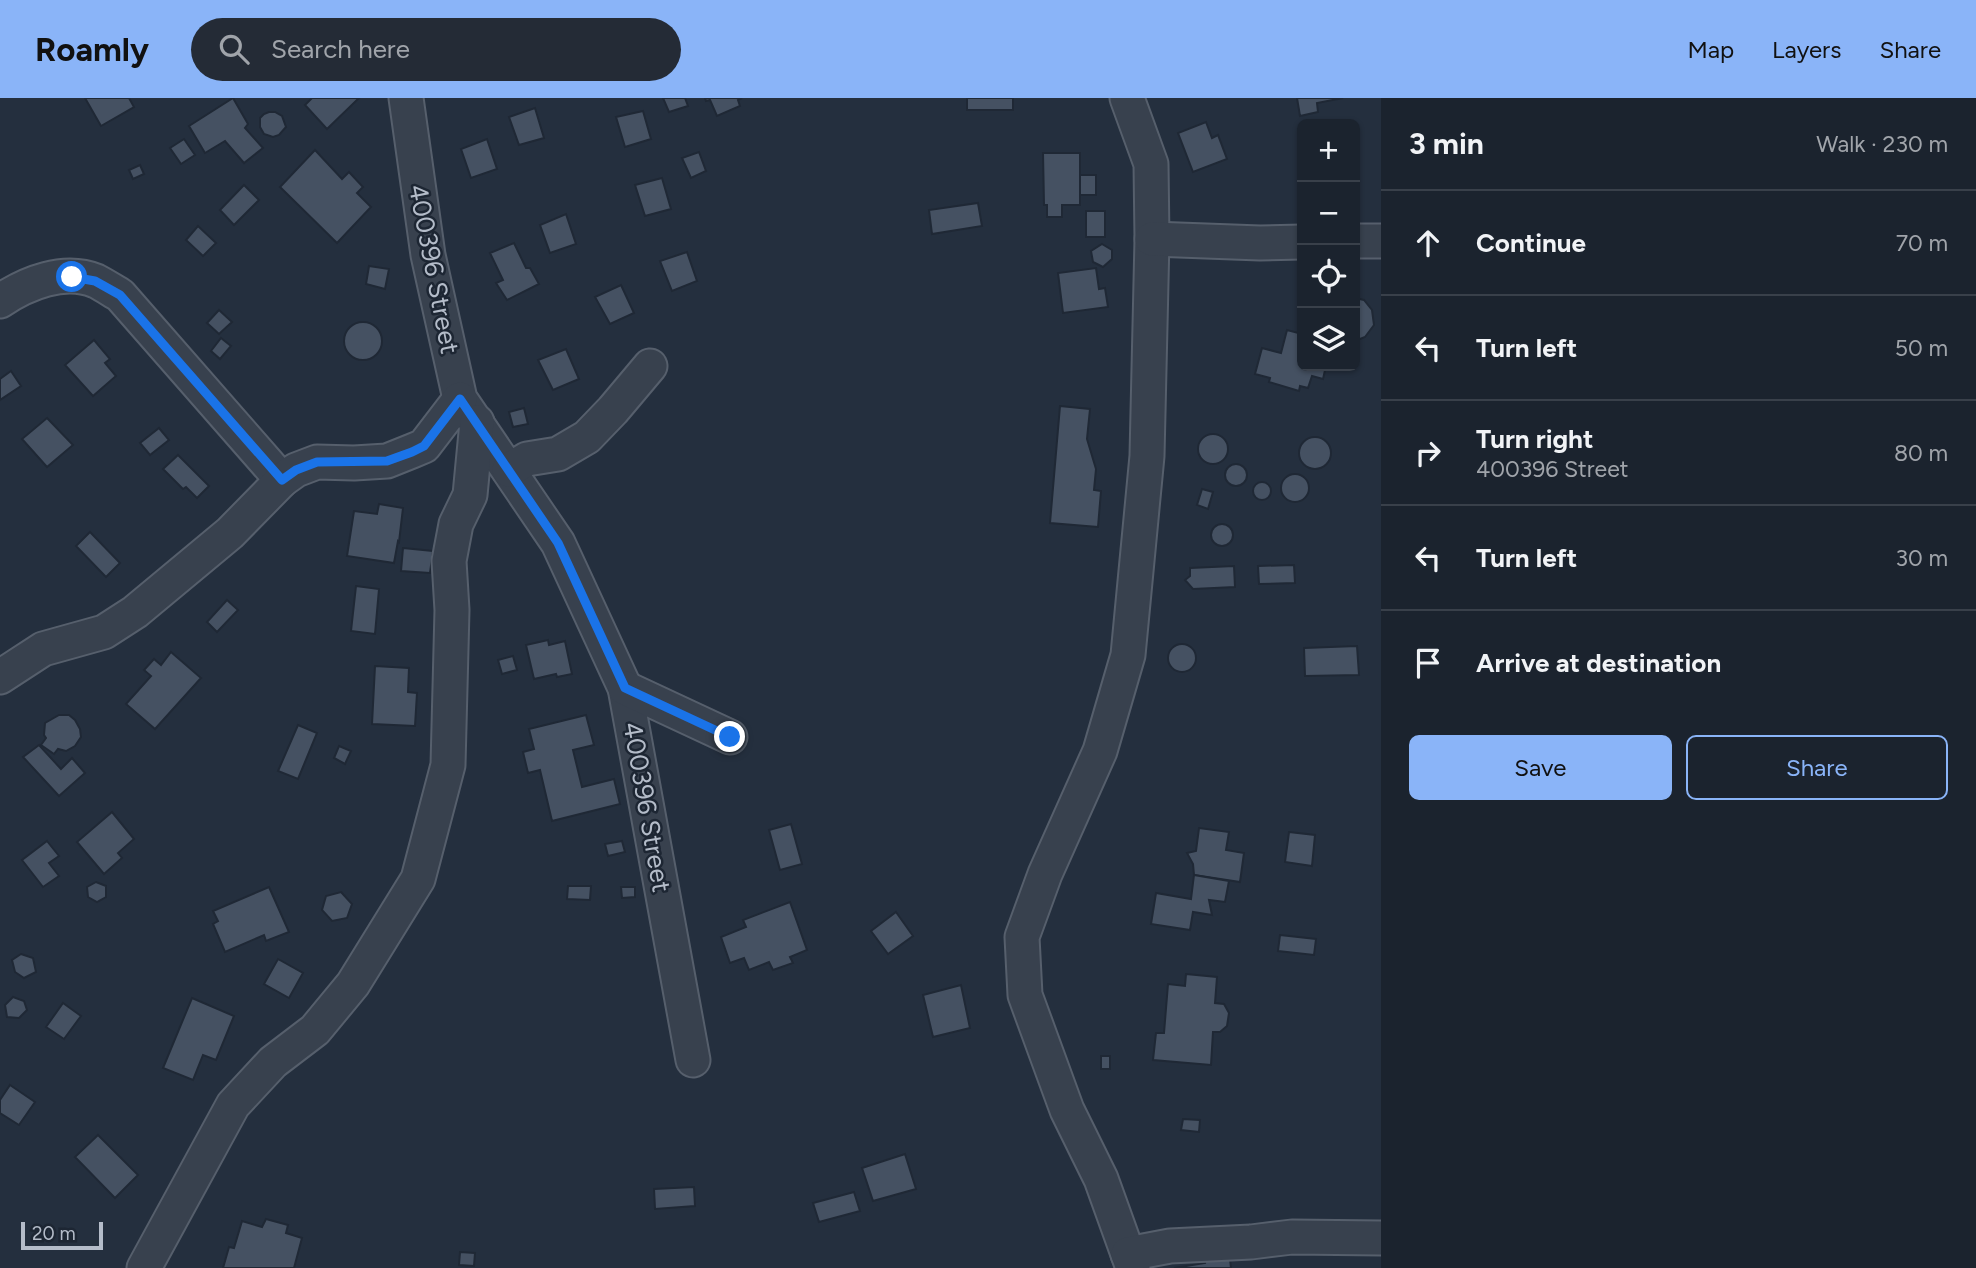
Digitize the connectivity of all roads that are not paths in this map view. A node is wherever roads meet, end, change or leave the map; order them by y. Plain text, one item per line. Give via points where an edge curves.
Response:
1 (407, 98) edge
2 (1127, 98) edge
3 (1152, 239) junction
4 (1360, 241) edge
5 (1381, 241) edge
6 (1297, 242) edge
7 (0, 301) edge
8 (650, 366) dead end
9 (468, 411) junction
10 (509, 470) junction
11 (282, 480) junction
12 (0, 677) edge
13 (625, 688) junction
14 (730, 737) dead end
15 (693, 1060) dead end
16 (1381, 1238) edge
17 (1130, 1261) edge
18 (144, 1268) edge

1 - 9 street, 400396 Street via 428,255
2 - 3 street via 1151,164
3 - 6 street
3 - 17 street via 1147,456 1128,655 1100,751 1021,937 1025,995
4 - 5 street
7 - 11 street via 43,279 72,277 95,281 120,295
8 - 10 street via 587,437 558,454 527,459
9 - 10 street, 400396 Street
9 - 11 street via 412,452 387,461 317,462
9 - 18 street via 470,495 456,524 449,561 447,765 418,879 346,993 315,1030 273,1062 233,1105
10 - 13 street, 400396 Street via 558,543
11 - 12 street via 230,533 135,612 104,632 43,649
13 - 14 street
13 - 15 street, 400396 Street
16 - 17 street via 1292,1237 1170,1246

